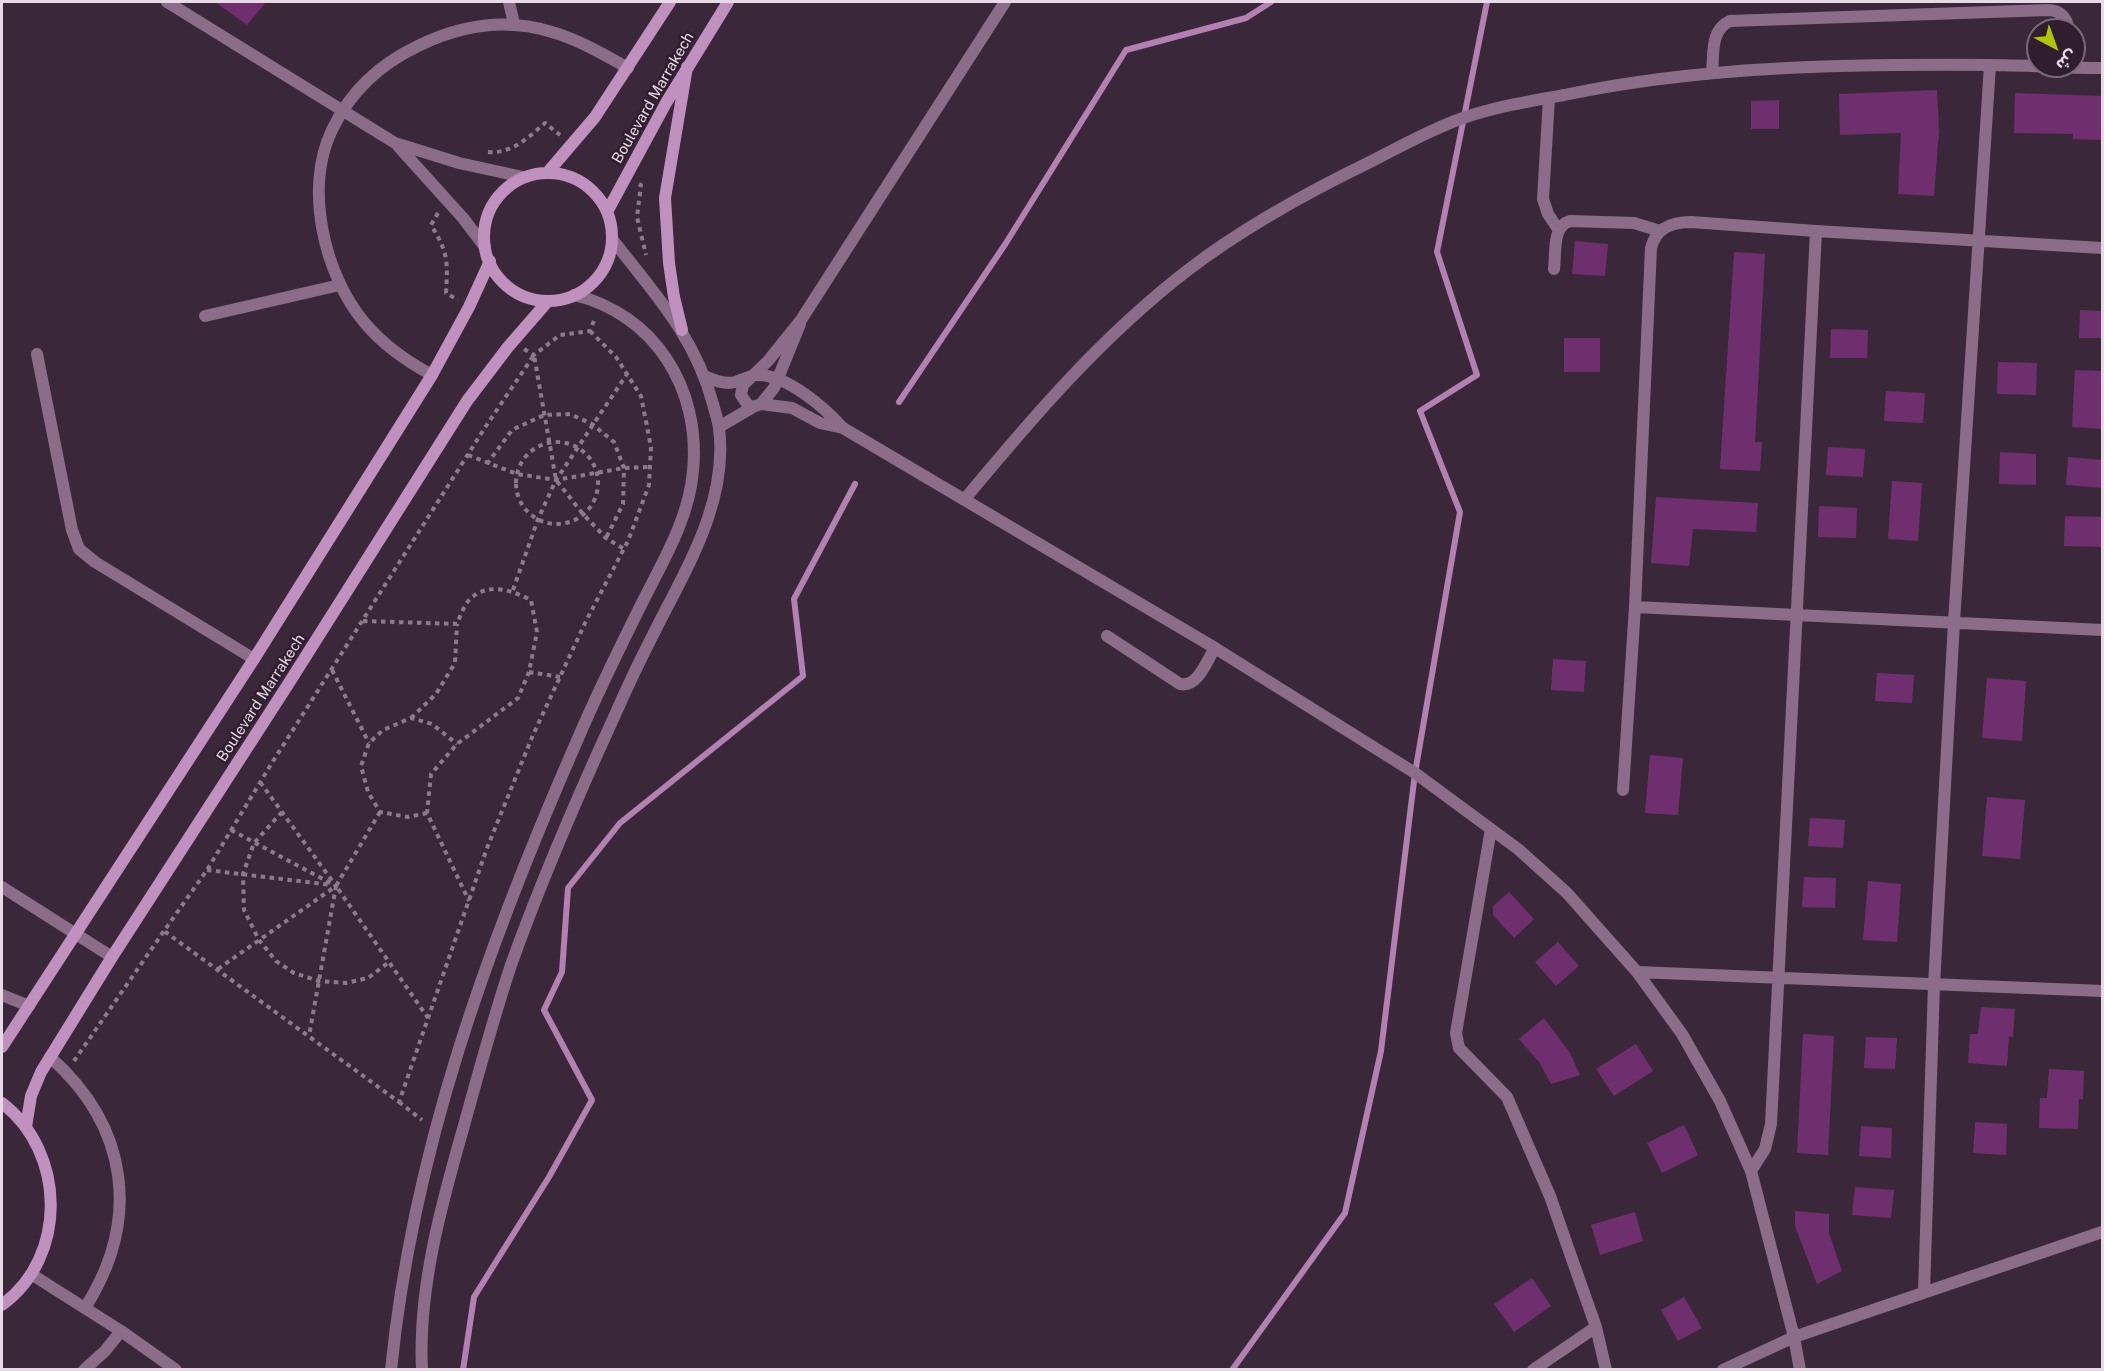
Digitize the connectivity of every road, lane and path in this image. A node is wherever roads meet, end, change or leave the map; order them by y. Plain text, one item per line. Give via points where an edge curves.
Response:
1 (167, 2) edge
2 (509, 2) edge
3 (670, 2) edge
4 (728, 2) edge
5 (1005, 2) edge
6 (2064, 18) edge
7 (514, 24) junction
8 (1990, 65) junction
9 (2026, 66) edge
10 (628, 68) junction
11 (687, 68) junction
12 (2086, 68) edge
13 (2103, 68) edge
14 (1712, 72) junction
15 (1549, 98) junction
16 (343, 110) junction
17 (395, 143) junction
18 (573, 146) junction
19 (485, 152) dead end
20 (548, 172) junction
21 (626, 175) junction
22 (524, 177) junction
23 (447, 198) junction
24 (607, 212) junction
25 (1558, 229) junction
26 (1660, 231) junction
27 (1816, 231) junction
28 (612, 239) junction
29 (1979, 240) junction
30 (485, 247) junction
31 (2103, 248) edge
32 (490, 261) junction
33 (635, 269) junction
34 (1554, 269) dead end
35 (340, 285) junction
36 (574, 295) junction
37 (548, 301) junction
38 (602, 303) junction
39 (469, 307) junction
40 (205, 316) dead end
41 (801, 320) junction
42 (682, 330) junction
43 (590, 331) junction
44 (513, 342) junction
45 (37, 354) dead end
46 (534, 355) junction
47 (627, 374) junction
48 (432, 375) junction
49 (704, 376) junction
50 (752, 376) junction
51 (778, 379) junction
52 (757, 406) junction
53 (544, 415) junction
54 (592, 424) junction
55 (719, 427) junction
56 (843, 428) junction
57 (549, 443) junction
58 (577, 447) junction
59 (468, 455) junction
60 (487, 464) junction
61 (650, 467) junction
62 (624, 468) junction
63 (597, 472) junction
64 (518, 474) junction
65 (556, 480) junction
66 (964, 500) junction
67 (583, 514) junction
68 (538, 519) junction
69 (606, 538) junction
70 (624, 549) junction
71 (513, 590) junction
72 (1635, 607) junction
73 (1796, 616) junction
74 (362, 621) junction
75 (1954, 622) junction
76 (457, 624) junction
77 (2103, 630) edge
78 (1107, 636) dead end
79 (1215, 648) junction
80 (254, 659) junction
81 (332, 669) junction
82 (529, 672) junction
83 (560, 677) junction
84 (411, 718) junction
85 (369, 743) junction
86 (458, 744) junction
87 (260, 782) junction
88 (1623, 790) dead end
89 (282, 812) junction
90 (380, 812) junction
91 (427, 813) junction
92 (1491, 829) junction
93 (231, 830) junction
94 (254, 843) junction
95 (207, 870) junction
96 (243, 874) junction
97 (336, 886) junction
98 (2, 887) edge
99 (469, 901) junction
100 (164, 931) junction
101 (75, 935) junction
102 (259, 940) junction
103 (112, 957) junction
104 (389, 962) junction
105 (218, 969) junction
106 (1637, 972) junction
107 (1778, 977) junction
108 (318, 981) junction
109 (1934, 985) junction
110 (2103, 991) edge
111 (2, 995) edge
112 (28, 1006) junction
113 (428, 1018) junction
114 (309, 1036) junction
115 (2, 1047) edge
116 (50, 1057) junction
117 (67, 1071) junction
118 (399, 1102) junction
119 (2, 1103) edge
120 (26, 1127) junction
121 (434, 1130) junction
122 (1751, 1171) junction
123 (2103, 1232) edge
124 (31, 1274) junction
125 (1924, 1292) junction
126 (2, 1305) edge
127 (85, 1308) junction
128 (1596, 1327) junction
129 (122, 1331) junction
130 (1794, 1337) junction
131 (84, 1370) edge
132 (176, 1370) edge
133 (391, 1370) edge
134 (422, 1370) edge
135 (1533, 1370) edge
136 (1606, 1370) edge
137 (1723, 1370) edge
138 (1800, 1370) edge

1 - 16 street
2 - 7 street
3 - 10 main road
4 - 11 main road, Boulevard Marrakech
5 - 41 street
6 - 14 street via 2048,10 1730,21 1715,36
7 - 10 street via 575,40
7 - 16 street via 460,30 405,52 358,88
8 - 9 street
8 - 14 street
8 - 29 street
10 - 18 main road
11 - 21 main road, Boulevard Marrakech
11 - 42 main road via 665,198 669,263
12 - 13 street
14 - 15 street
15 - 25 street via 1543,199
15 - 66 street via 1464,118 1425,135 1321,186 1231,240 1155,297 1108,340
16 - 17 street
16 - 35 street via 325,153 320,198 325,242
17 - 22 street via 459,163
17 - 23 street
18 - 19 path via 545,123 519,144
18 - 20 main road
20 - 22 main road
20 - 24 main road via 577,179 600,199
21 - 24 main road, Boulevard Marrakech
21 - 33 path via 641,185 637,217 646,256
22 - 30 main road via 497,198 485,230
23 - 30 street
23 - 39 path via 431,225 448,261 446,293
24 - 28 main road
25 - 26 street via 1570,221 1634,223
25 - 34 street
26 - 27 street via 1691,222
26 - 72 street via 1651,248
27 - 29 street
27 - 73 street
28 - 33 street
28 - 36 main road via 605,266 587,288
29 - 31 street
29 - 75 street
30 - 32 main road
32 - 37 main road via 497,274 519,294
32 - 39 main road, Boulevard Marrakech
33 - 42 street
35 - 40 street
35 - 48 street via 378,337
36 - 37 main road
36 - 38 street
37 - 44 main road, Boulevard Marrakech
38 - 43 path
38 - 121 street via 646,333 674,371 692,427 691,488 671,546 618,652 535,840 466,1024
39 - 48 main road, Boulevard Marrakech
41 - 50 street
41 - 51 street
42 - 49 street
43 - 46 path via 560,335
43 - 47 path
44 - 46 path
44 - 103 main road, Boulevard Marrakech via 467,401
45 - 80 street via 72,530 80,549
46 - 53 path
46 - 59 path
47 - 54 path
47 - 61 path via 641,396 651,447
48 - 80 main road, Boulevard Marrakech
49 - 50 street via 732,383
49 - 55 street
50 - 51 street
50 - 52 street via 741,391 747,404
51 - 52 street
51 - 56 street via 820,406
52 - 55 street
52 - 56 street via 792,408 820,423
53 - 54 path via 570,414
53 - 57 path
53 - 60 path via 512,430
54 - 58 path
54 - 62 path via 614,442
55 - 134 street via 718,478 699,545 625,692 576,803 530,914 498,1006 440,1219 424,1304
56 - 66 street
57 - 58 path
57 - 64 path via 528,455
57 - 65 path
58 - 63 path
58 - 65 path
59 - 60 path
59 - 74 path
60 - 64 path
61 - 62 path
61 - 70 path via 649,485
62 - 63 path
62 - 69 path via 623,504
63 - 65 path
63 - 67 path via 597,492
64 - 65 path
64 - 68 path via 516,484 522,504
65 - 67 path
65 - 68 path
66 - 79 street
67 - 68 path via 558,524
67 - 69 path
68 - 71 path
69 - 70 path
70 - 83 path
71 - 76 path via 488,589 469,600
71 - 82 path via 531,600 537,632
72 - 73 street
72 - 88 street
73 - 75 street
73 - 107 street
74 - 76 path
74 - 81 path
75 - 77 street
75 - 109 street
76 - 84 path via 455,663 436,694
78 - 79 street via 1185,685 1194,682
79 - 92 street via 1415,773
80 - 101 main road, Boulevard Marrakech
81 - 85 path
81 - 87 path
82 - 83 path
82 - 86 path via 518,698
83 - 99 path via 487,848
84 - 85 path via 383,730
84 - 86 path via 432,724
85 - 90 path via 362,766 368,792
86 - 91 path via 430,774
87 - 89 path
87 - 93 path
89 - 94 path
89 - 97 path
90 - 91 path via 408,817
90 - 97 path
91 - 99 path
92 - 106 street via 1567,893
92 - 128 street via 1456,1033 1459,1048 1507,1097 1550,1196
93 - 94 path
93 - 95 path
94 - 96 path
94 - 97 path
95 - 96 path
95 - 100 path
96 - 97 path
96 - 102 path via 244,910
97 - 102 path
97 - 104 path
97 - 108 path
98 - 101 street
99 - 113 path
100 - 105 path
100 - 117 path
101 - 103 street
101 - 112 main road, Boulevard Marrakech
102 - 105 path
102 - 108 path via 276,961 294,973
103 - 116 main road, Boulevard Marrakech
104 - 108 path via 368,978 346,983
104 - 113 path
105 - 114 path
106 - 107 street
106 - 122 street via 1702,1067
107 - 109 street
107 - 122 street via 1771,1124 1765,1149
108 - 114 path
109 - 110 street
109 - 125 street
111 - 112 street
112 - 115 main road, Boulevard Marrakech
113 - 118 path
114 - 118 path
116 - 117 street
116 - 120 main road, Boulevard Marrakech via 31,1096
117 - 127 street via 103,1124 120,1186 113,1250 102,1280
118 - 121 path
119 - 120 main road
120 - 124 main road via 41,1154 50,1184 51,1216 45,1246
121 - 133 street via 406,1256
122 - 130 street
123 - 125 street
124 - 126 main road
124 - 127 street
125 - 130 street
127 - 129 street
128 - 135 street
128 - 136 street
129 - 131 street
129 - 132 street
130 - 137 street
130 - 138 street

